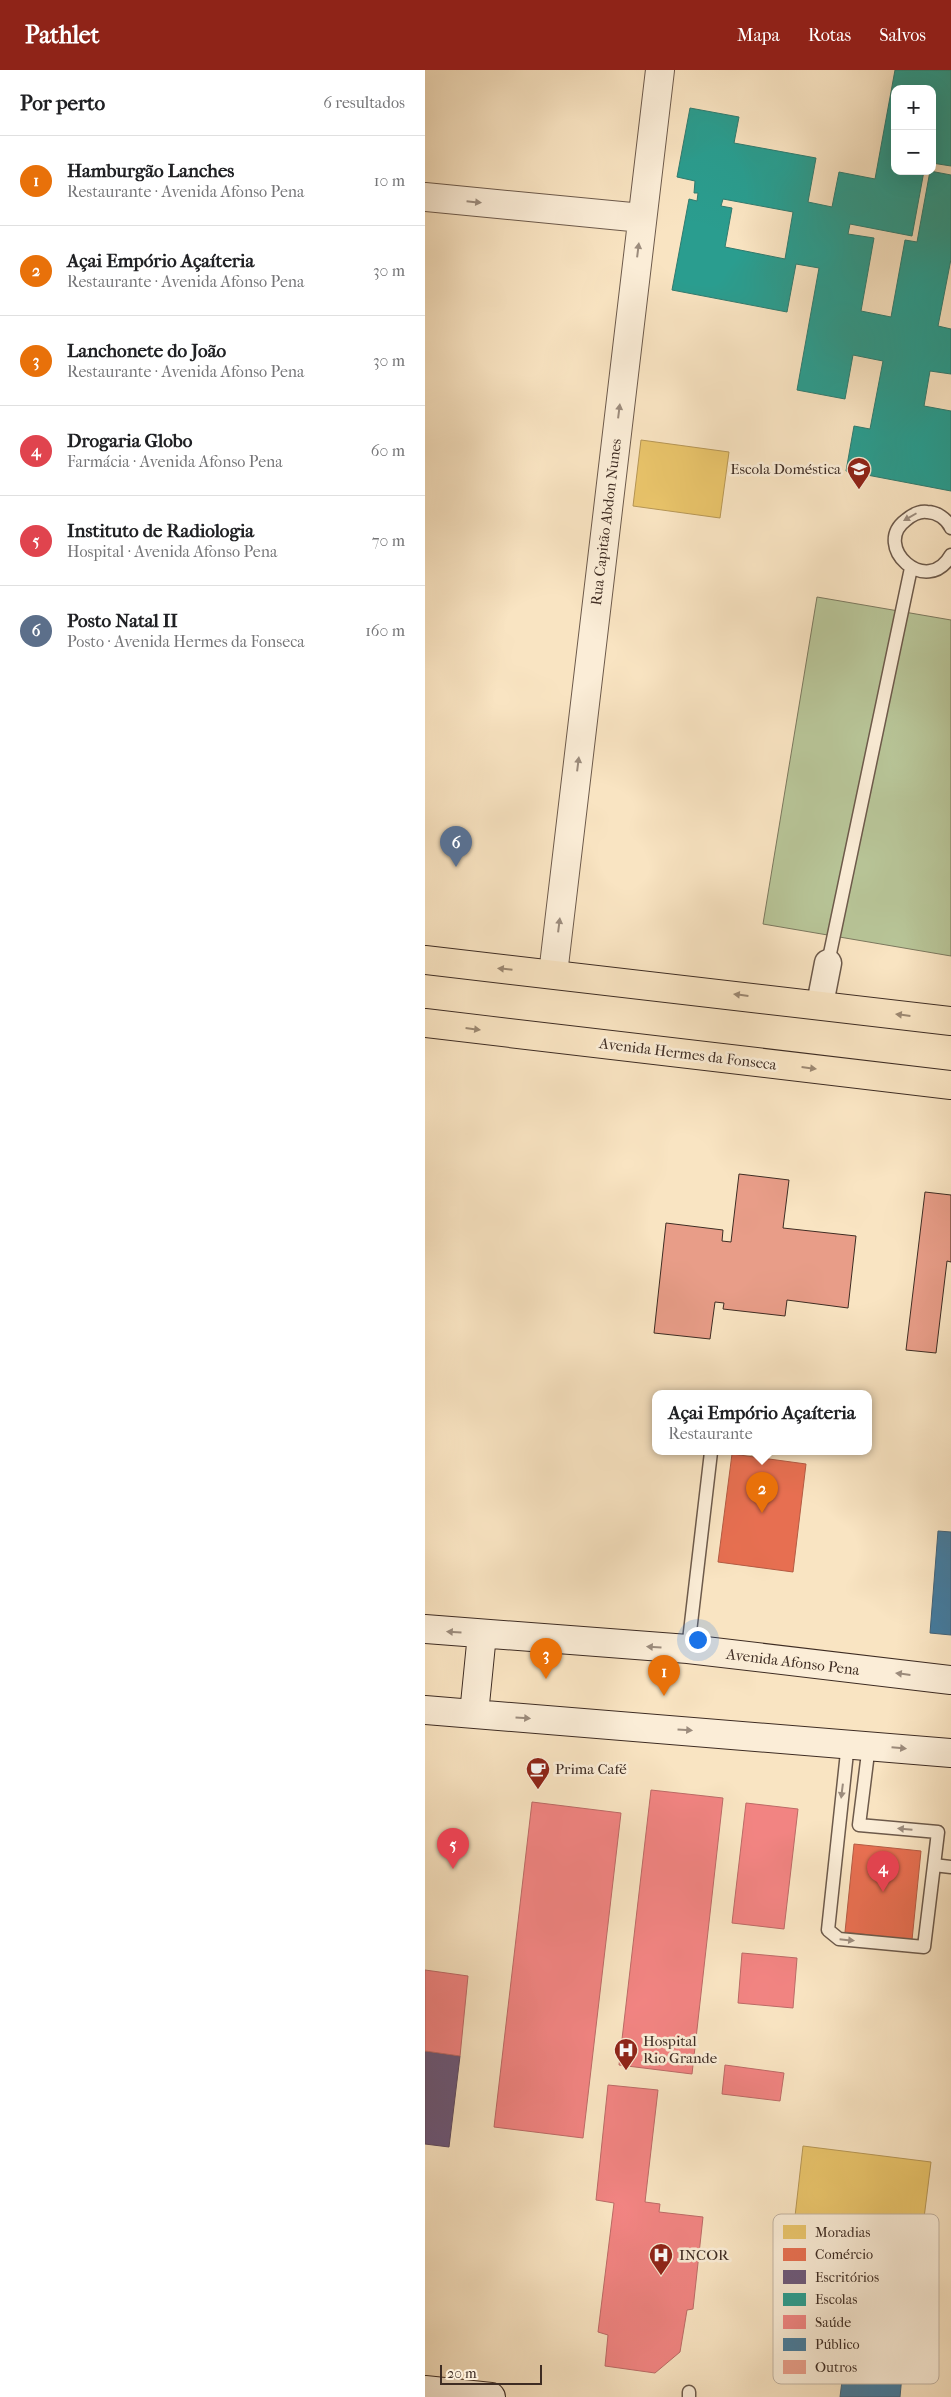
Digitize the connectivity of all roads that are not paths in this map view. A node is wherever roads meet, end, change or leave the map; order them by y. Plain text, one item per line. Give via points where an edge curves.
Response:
1 (659, 70) edge
2 (425, 197) edge
3 (642, 218) junction
4 (951, 528) edge
5 (951, 556) edge
6 (911, 568) junction
7 (425, 960) edge
8 (828, 963) joint
9 (553, 974) junction
10 (820, 1004) junction
11 (951, 1021) edge
12 (425, 1023) edge
13 (951, 1085) edge
14 (711, 1455) edge
15 (425, 1630) edge
16 (482, 1634) junction
17 (687, 1649) junction
18 (951, 1680) edge
19 (425, 1710) edge
20 (474, 1714) junction
21 (858, 1744) junction
22 (951, 1753) edge
23 (938, 1832) junction
24 (951, 1834) edge
25 (934, 1865) junction
26 (951, 1867) edge
27 (425, 2390) edge
28 (491, 2397) edge

1 - 3 main road, Rua Capitão Abdon Nunes
2 -> 3 main road
9 -> 3 main road, Rua Capitão Abdon Nunes
4 -> 6 lane via 939,515 926,511 913,514 903,522 896,534 895,547 901,560
5 - 6 lane via 937,569 924,572
6 - 8 lane
9 -> 7 main road
8 - 10 street
10 -> 9 main road
11 -> 10 main road
12 -> 13 main road, Avenida Hermes da Fonseca
14 - 17 lane
16 -> 15 main road, Avenida Afonso Pena
17 -> 16 main road, Avenida Afonso Pena
16 - 20 main road
18 -> 17 main road, Avenida Afonso Pena
19 - 20 main road
20 -> 21 main road
21 -> 22 main road
23 -> 21 lane via 859,1825
21 -> 25 lane via 828,1930 839,1939 924,1947
23 - 24 lane
23 - 25 lane
25 - 26 lane
27 - 28 main road

